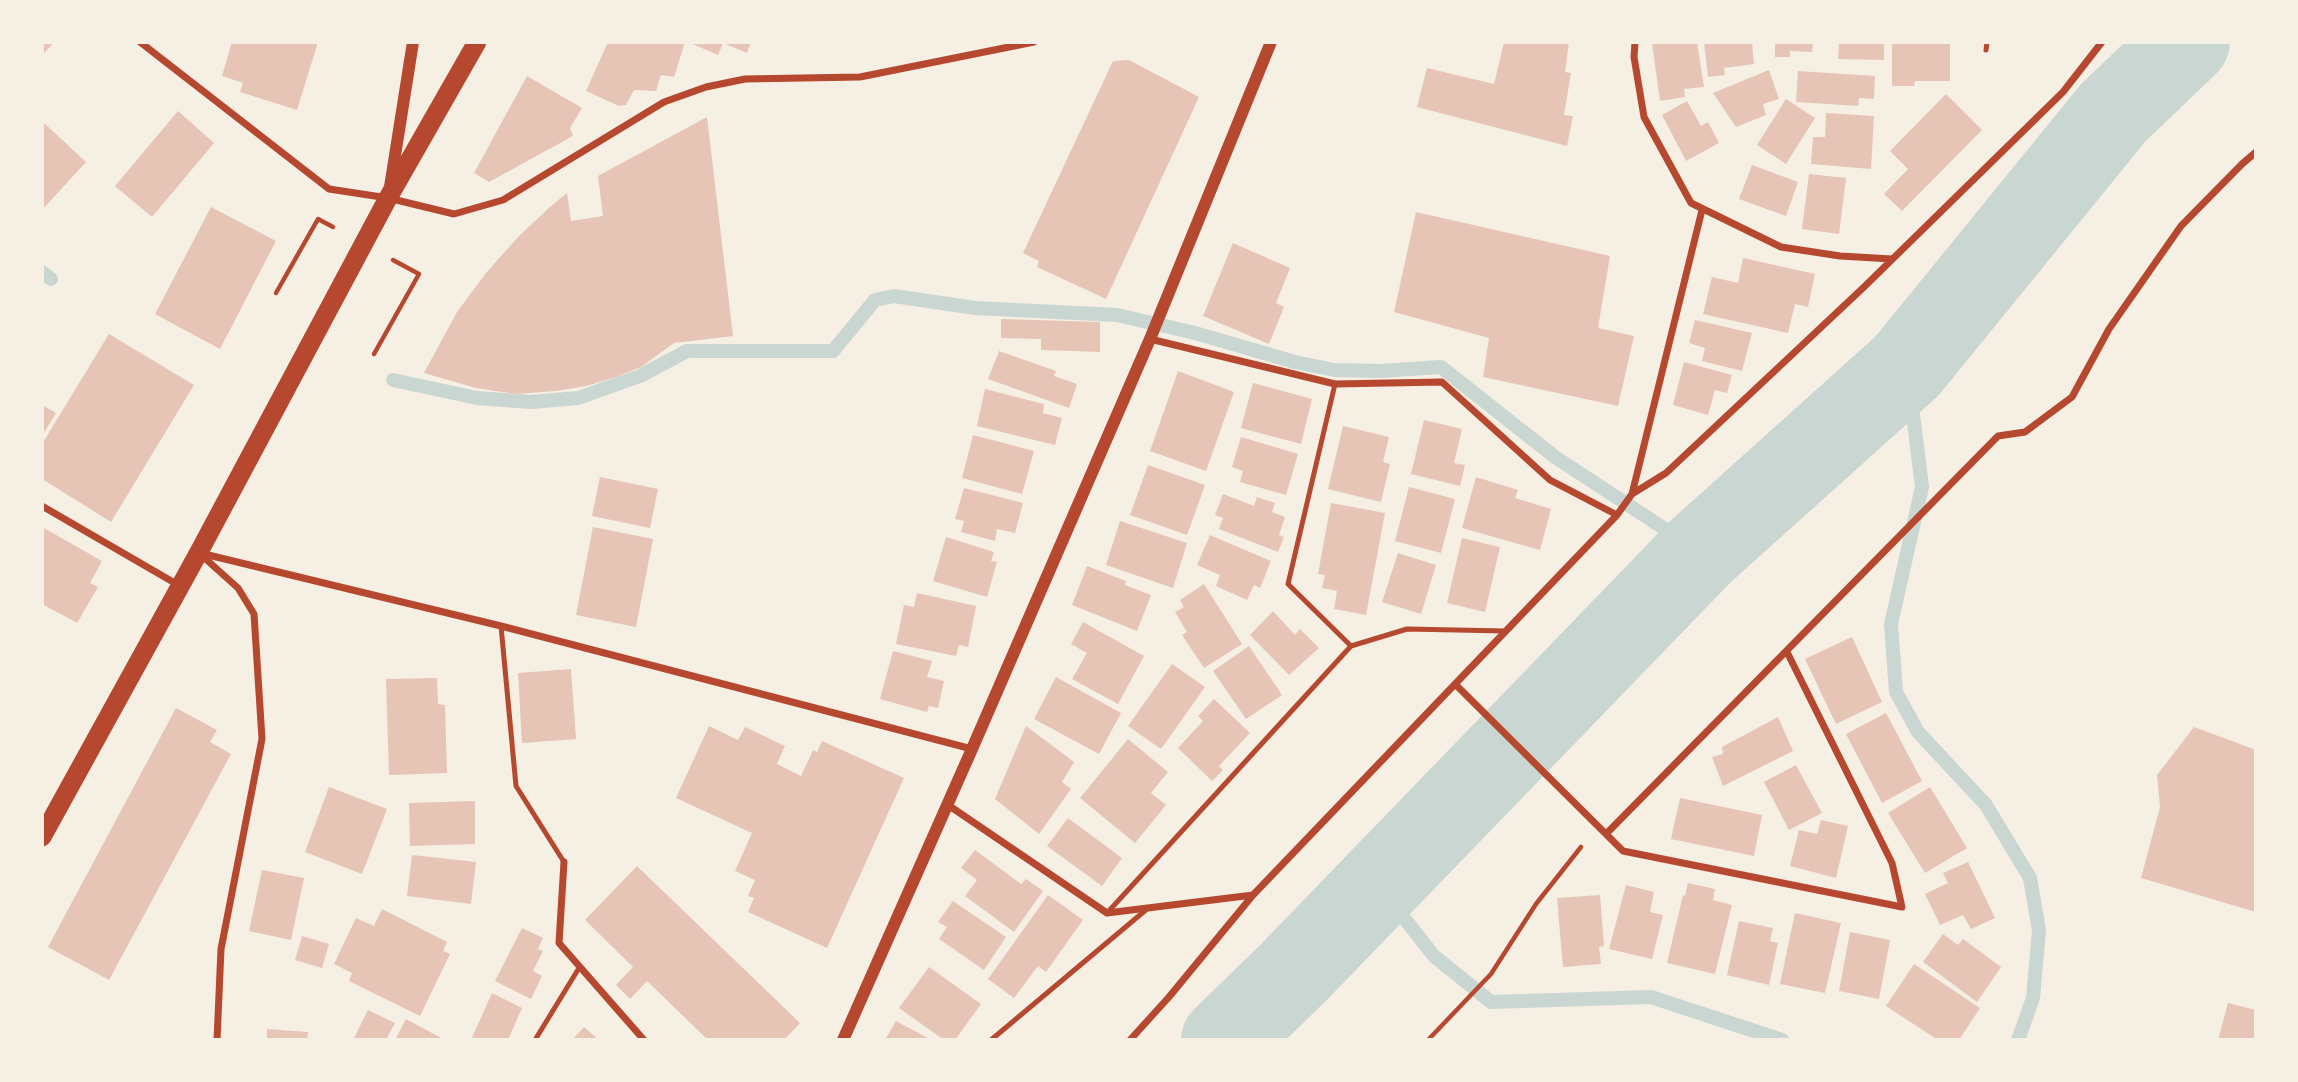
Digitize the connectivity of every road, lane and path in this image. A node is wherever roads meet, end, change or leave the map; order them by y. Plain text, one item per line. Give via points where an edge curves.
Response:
1 (140, 42) edge
2 (413, 42) edge
3 (477, 42) edge
4 (1034, 42) edge
5 (1271, 42) edge
6 (1635, 42) edge
7 (1987, 42) edge
8 (2102, 42) edge
9 (1986, 50) dead end
10 (2256, 152) edge
11 (388, 198) junction
12 (1702, 210) junction
13 (318, 219) dead end
14 (1892, 259) junction
15 (419, 274) dead end
16 (276, 293) dead end
17 (1150, 339) junction
18 (374, 354) dead end
19 (1335, 384) junction
20 (1632, 494) junction
21 (42, 506) edge
22 (1617, 515) junction
23 (199, 552) junction
24 (180, 586) junction
25 (500, 626) junction
26 (1506, 631) junction
27 (1351, 646) junction
28 (1787, 652) junction
29 (1455, 684) junction
30 (972, 749) junction
31 (948, 805) junction
32 (1606, 834) junction
33 (42, 837) edge
34 (564, 862) joint
35 (1253, 895) junction
36 (1149, 908) junction
37 (1107, 913) junction
38 (579, 968) junction
39 (217, 1040) edge
40 (535, 1040) edge
41 (644, 1040) edge
42 (843, 1040) edge
43 (991, 1040) edge
44 (1130, 1040) edge
45 (1428, 1040) edge

1 - 11 street via 329,189
2 - 11 street
3 - 11 highway
4 - 11 street via 860,77 745,79 706,87 664,102 503,200 454,214
5 - 17 street
6 - 12 street via 1644,117 1691,203
7 - 9 lane
8 - 14 street via 2063,92
10 - 28 street via 2181,226 2109,329 2072,397 2025,432 1998,436
11 - 23 highway
12 - 14 street via 1781,247
12 - 20 street
13 - 16 path
14 - 20 street via 1666,473
15 - 18 path
17 - 19 street
17 - 30 street
19 - 22 street via 1442,382 1550,480
19 - 27 lane via 1288,584
20 - 22 street
21 - 24 street
22 - 26 street
23 - 24 highway
23 - 25 street
23 - 39 street via 239,588 254,614 262,739 221,949
24 - 33 highway
25 - 30 street
25 - 34 lane via 516,786
26 - 27 lane via 1407,629
26 - 29 street
27 - 37 lane
28 - 32 street
28 - 32 street via 1892,863 1902,907 1623,850
29 - 32 street
29 - 35 street
30 - 31 street
31 - 37 street
31 - 42 street
32 - 45 path via 1585,842 1536,904 1491,974
34 - 38 street via 559,943
35 - 36 street
35 - 44 street
36 - 37 street
36 - 43 lane
38 - 40 lane
38 - 41 street

